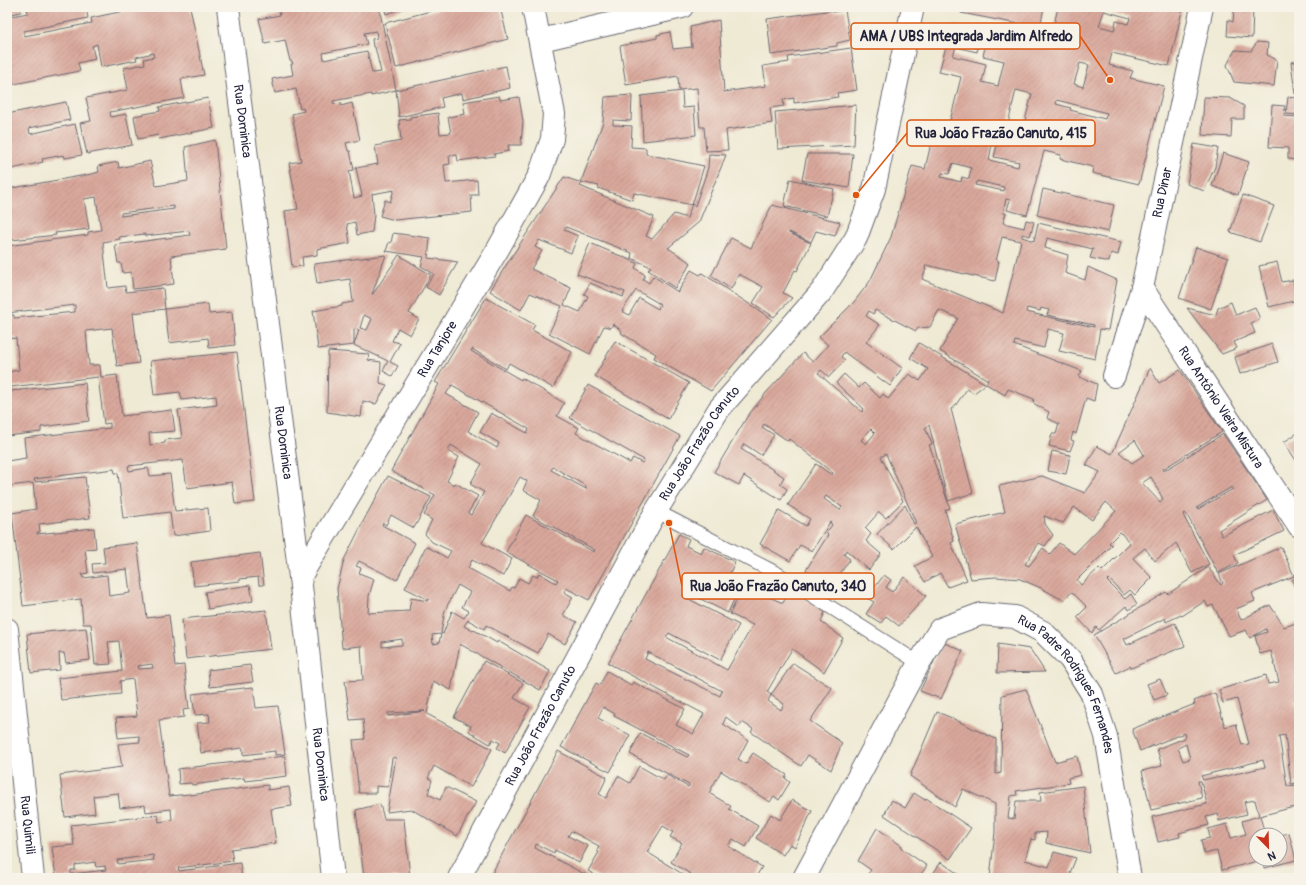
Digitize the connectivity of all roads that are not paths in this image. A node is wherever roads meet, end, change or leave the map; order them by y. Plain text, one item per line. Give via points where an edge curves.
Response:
1 (228, 7) edge
2 (533, 7) edge
3 (682, 7) edge
4 (913, 7) edge
5 (1202, 7) edge
6 (541, 40) junction
7 (1142, 288) junction
8 (1114, 376) dead end
9 (656, 511) junction
10 (1299, 526) edge
11 (300, 577) junction
12 (7, 629) edge
13 (919, 663) junction
14 (34, 878) edge
15 (333, 878) edge
16 (459, 878) edge
17 (804, 878) edge
18 (1130, 878) edge

1 - 11 street, Rua Dominica
2 - 6 street, Rua Tanjore
3 - 6 street
4 - 9 street, Rua João Frazão Canuto via 874,189 856,238 822,291 719,409
5 - 7 street, Rua Dinar
6 - 11 street, Rua Tanjore via 554,114 552,139 539,176 498,249
7 - 8 street, Rua Dinar
7 - 10 street, Rua Antônio Vieira Mistura
9 - 13 lane via 778,574
9 - 16 street, Rua João Frazão Canuto
11 - 15 street, Rua Dominica
12 - 14 street, Rua Quimili
13 - 17 street, Rua Padre Rodrigues Fernandes
13 - 18 street, Rua Padre Rodrigues Fernandes via 940,629 981,614 1015,617 1043,632 1070,659 1092,694 1106,736

